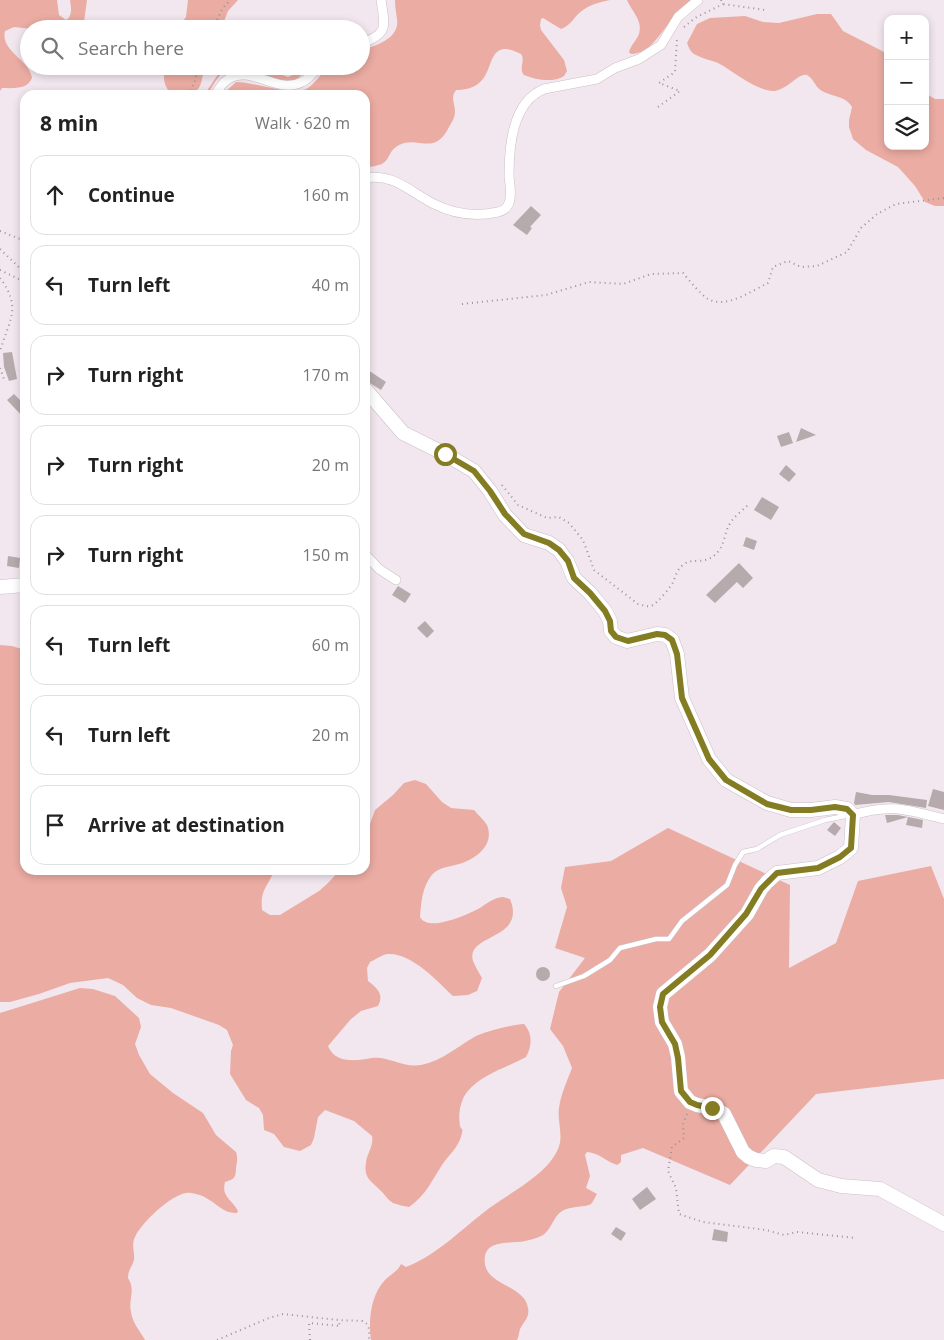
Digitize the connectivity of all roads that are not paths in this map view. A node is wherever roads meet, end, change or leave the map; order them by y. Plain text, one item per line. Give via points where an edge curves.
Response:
1 (381, 0) edge
2 (698, 0) edge
3 (370, 40) edge
4 (311, 75) edge
5 (218, 90) edge
6 (370, 178) edge
7 (370, 395) edge
8 (370, 559) edge
9 (396, 580) dead end
10 (20, 585) edge
11 (0, 587) edge
12 (853, 815) junction
13 (944, 819) edge
14 (556, 986) dead end
15 (944, 1224) edge

1 - 3 street via 384,26 378,37
2 - 6 street via 678,17 661,45 639,59 597,79 544,89 530,98 520,113 513,134 509,162 510,197 503,210 476,214 456,212 434,204 393,180
4 - 5 street via 304,82 291,85 250,76 233,76
7 - 12 main road via 402,434 474,471 524,534 559,550 568,561 574,578 605,611 616,637 628,641 657,634 672,640 677,654 682,698 709,759 726,780 767,804 791,810 835,807 847,809
8 - 9 street
10 - 11 main road
12 - 13 street via 888,807
12 - 14 lane via 825,820 780,835 757,849 743,852 727,885 682,920 670,939 620,948 610,960 584,976
12 - 15 main road via 851,848 818,868 777,873 710,955 663,994 660,1007 662,1022 675,1044 681,1091 690,1102 724,1114 743,1152 749,1157 766,1161 774,1156 784,1157 818,1180 841,1186 880,1189

